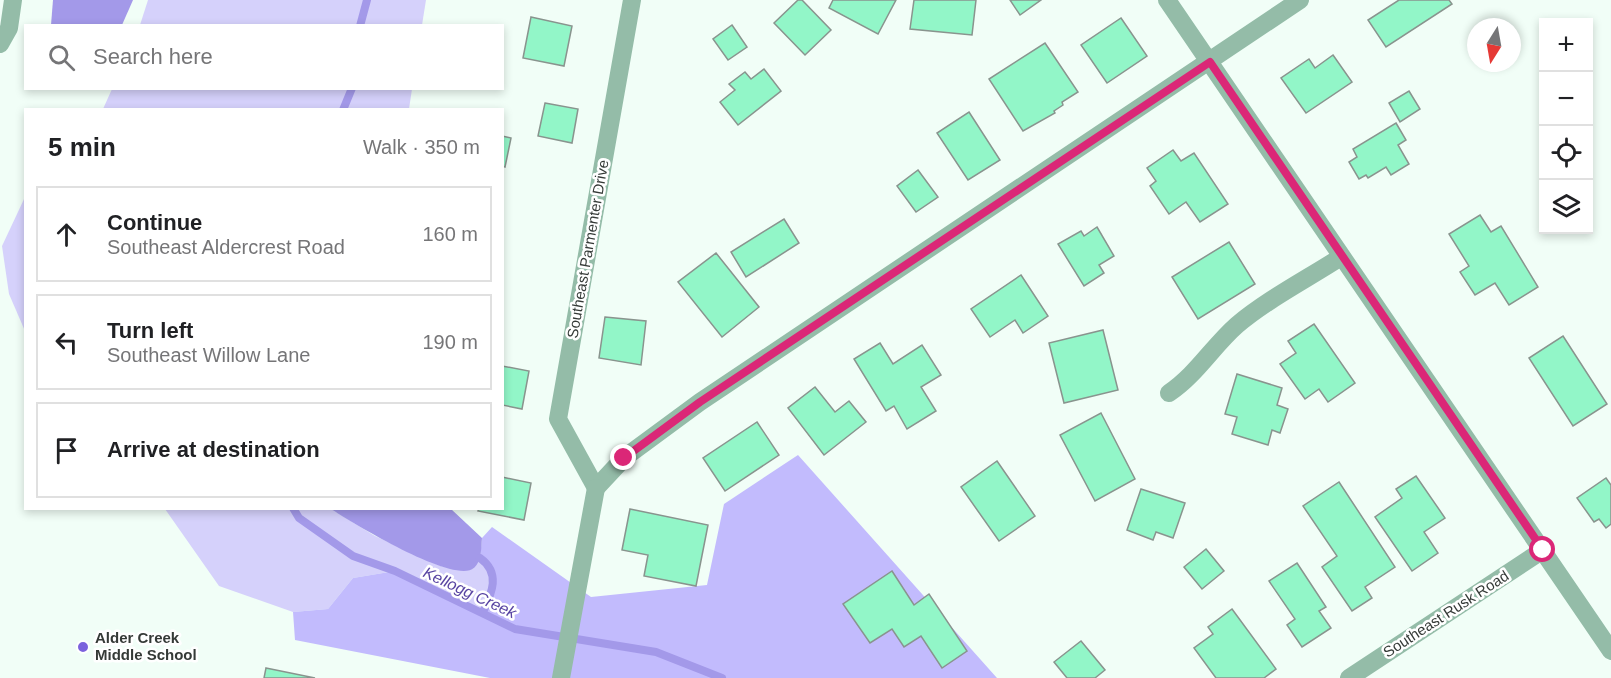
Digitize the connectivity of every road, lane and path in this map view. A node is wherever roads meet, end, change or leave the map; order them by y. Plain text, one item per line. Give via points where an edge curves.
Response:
1 (14, 0) edge
2 (632, 0) edge
3 (1167, 0) edge
4 (1300, 0) edge
5 (0, 44) edge
6 (1210, 62) junction
7 (1341, 257) junction
8 (1169, 393) dead end
9 (596, 488) junction
10 (1543, 550) junction
11 (1611, 651) edge
12 (561, 678) edge
13 (1349, 678) edge

1 - 5 street via 9,28
2 - 9 street, Southeast Parmenter Drive via 558,419
3 - 6 street
4 - 6 street
6 - 7 street
6 - 9 street via 700,402 624,458
7 - 8 street via 1239,324 1185,382
7 - 10 street
9 - 12 street
10 - 11 street
10 - 13 street, Southeast Rusk Road

